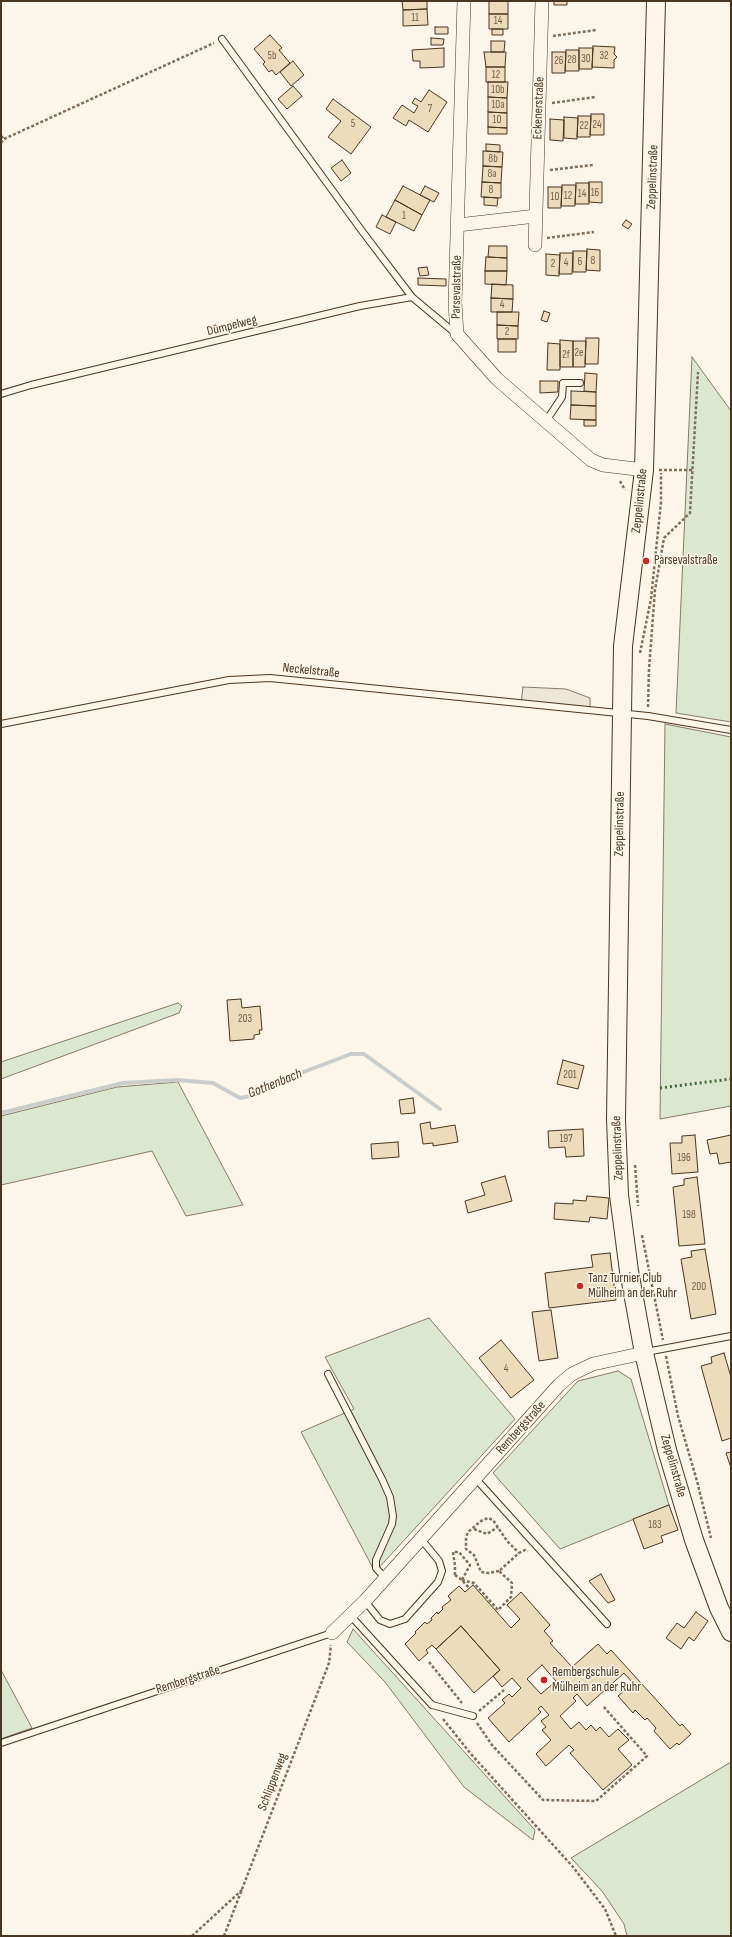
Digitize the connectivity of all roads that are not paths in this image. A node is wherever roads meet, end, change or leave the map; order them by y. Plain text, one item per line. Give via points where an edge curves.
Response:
1 (464, 1) edge
2 (542, 1) edge
3 (656, 1) edge
4 (222, 39) road end
5 (536, 216) junction
6 (458, 224) junction
7 (535, 242) road end
8 (412, 297) junction
9 (457, 334) junction
10 (580, 383) dead end
11 (1, 394) edge
12 (546, 421) junction
13 (652, 470) junction
14 (622, 714) junction
15 (1, 724) edge
16 (731, 730) edge
17 (731, 1336) edge
18 (644, 1353) junction
19 (328, 1374) dead end
20 (476, 1478) junction
21 (421, 1539) junction
22 (385, 1578) junction
23 (365, 1601) junction
24 (350, 1615) junction
25 (607, 1624) dead end
26 (332, 1632) joint
27 (731, 1632) edge
28 (473, 1716) road end
29 (1, 1743) edge

1 - 6 street, Parsevalstraße
2 - 5 street, Eckenerstraße
3 - 13 main road, Zeppelinstraße
4 - 8 lane
5 - 6 street
5 - 7 street, Eckenerstraße
6 - 9 street, Parsevalstraße via 455,303
8 - 9 lane
8 - 11 lane, Dümpelweg via 360,306
9 - 12 street, Parsevalstraße via 497,379
10 - 12 lane via 563,383 562,397
12 - 13 street, Parsevalstraße via 591,460 603,465
13 - 14 main road, Zeppelinstraße via 623,646
14 - 15 lane, Neckelstraße via 270,678 229,680
14 - 16 lane, Neckelstraße
14 - 18 main road, Zeppelinstraße via 616,1119 620,1202
17 - 18 lane
18 - 20 street, Rembergstraße via 593,1364 572,1374 559,1385
18 - 27 main road, Zeppelinstraße via 667,1450 694,1540 719,1608
19 - 22 lane via 390,1497 392,1524 376,1560 376,1568
20 - 21 street, Rembergstraße
20 - 25 lane
21 - 22 street, Rembergstraße
21 - 23 lane via 438,1561 442,1572 438,1582 405,1619 390,1624 380,1620
22 - 23 street, Rembergstraße
23 - 24 street, Rembergstraße
24 - 26 street, Rembergstraße
24 - 28 lane via 432,1705
26 - 29 lane, Rembergstraße

